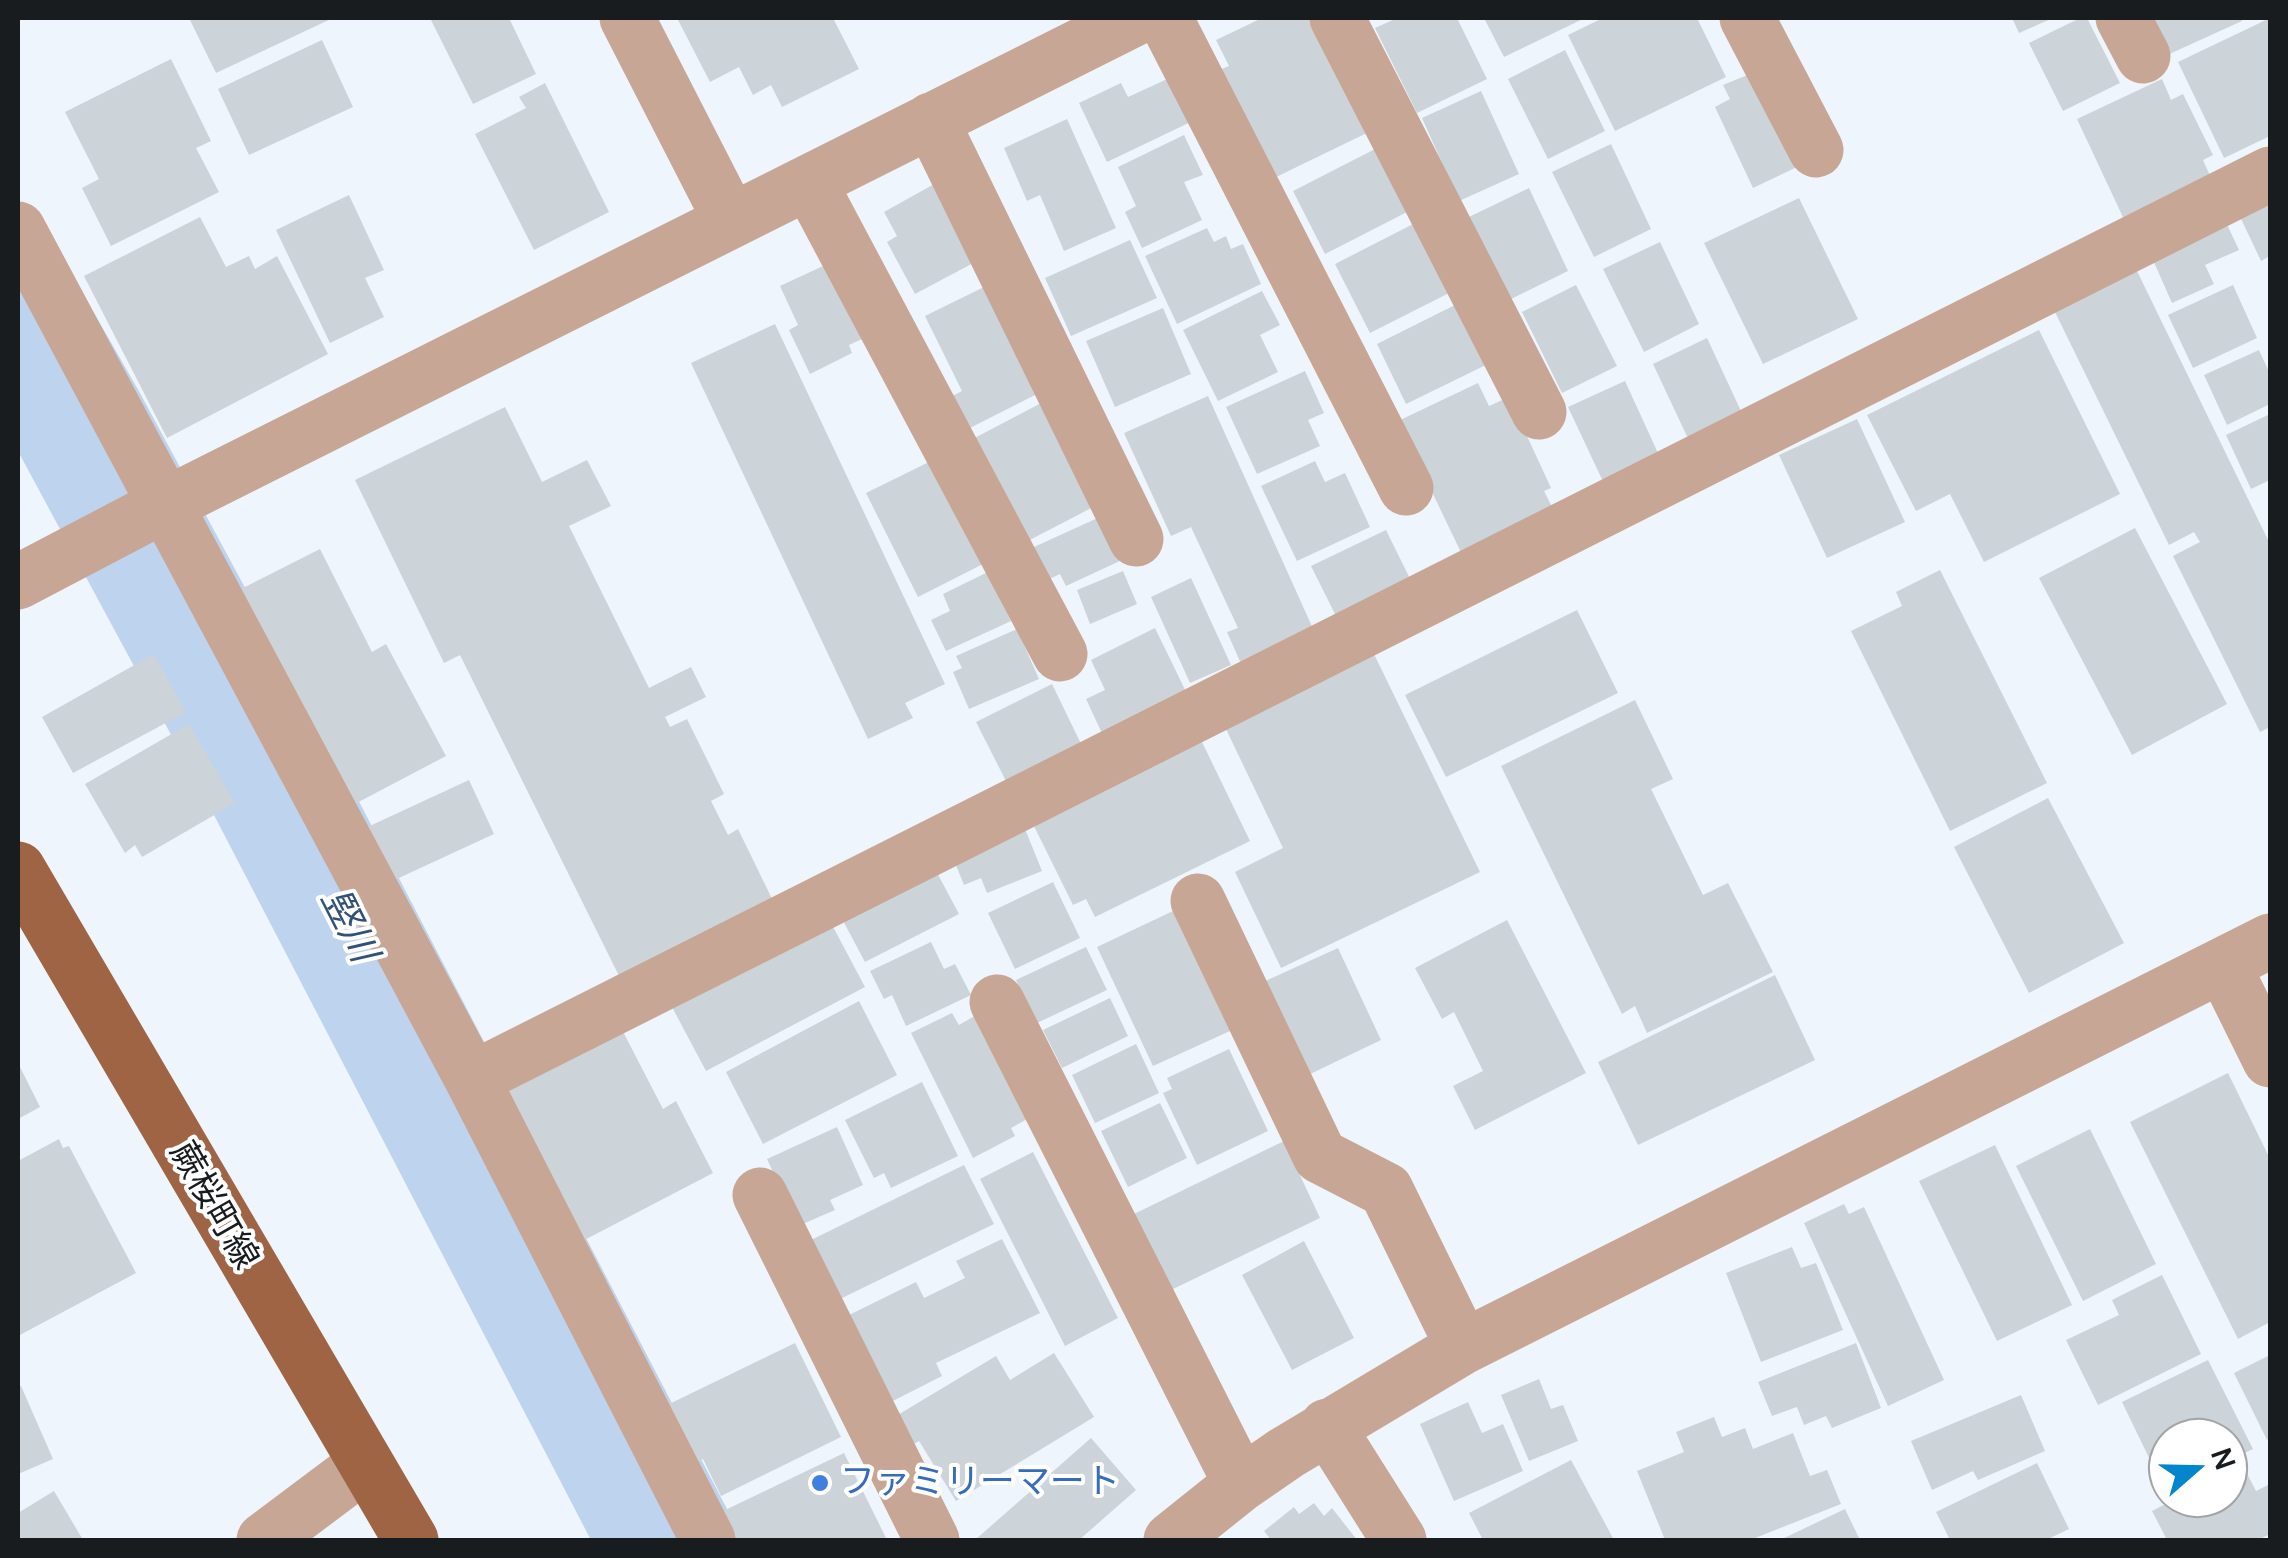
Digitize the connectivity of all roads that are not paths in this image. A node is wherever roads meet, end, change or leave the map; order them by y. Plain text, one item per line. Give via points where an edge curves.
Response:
1 (626, 18) edge
2 (1136, 18) edge
3 (1164, 18) edge
4 (1337, 18) edge
5 (1747, 18) edge
6 (931, 120) junction
7 (1816, 150) dead end
8 (2270, 174) edge
9 (809, 182) junction
10 (730, 221) junction
11 (18, 228) edge
12 (1540, 412) dead end
13 (1406, 488) dead end
14 (163, 507) junction
15 (1136, 539) dead end
16 (18, 582) edge
17 (1060, 654) dead end
18 (18, 869) edge
19 (1198, 901) dead end
20 (2247, 953) edge
21 (998, 1002) dead end
22 (2270, 1060) edge
23 (472, 1078) junction
24 (760, 1195) dead end
25 (1463, 1347) junction
26 (1327, 1426) junction
27 (364, 1465) junction
28 (1241, 1484) junction
29 (264, 1540) edge
30 (411, 1540) edge
31 (708, 1540) edge
32 (932, 1540) edge
33 (1171, 1540) edge
34 (1399, 1540) edge

1 - 10 street
2 - 6 street
3 - 13 street
4 - 12 street
5 - 7 street
6 - 9 street
6 - 15 street
8 - 23 street
9 - 10 street
9 - 17 street
10 - 14 street
11 - 14 street
14 - 16 street
14 - 23 street
18 - 27 main road, 蕨桜町線
19 - 25 street via 1320,1156 1386,1190
20 - 22 street
20 - 25 street
21 - 28 street
23 - 31 street
24 - 32 street
25 - 26 street
26 - 28 street
26 - 34 street
27 - 29 street
27 - 30 main road, 蕨桜町線
28 - 33 street

